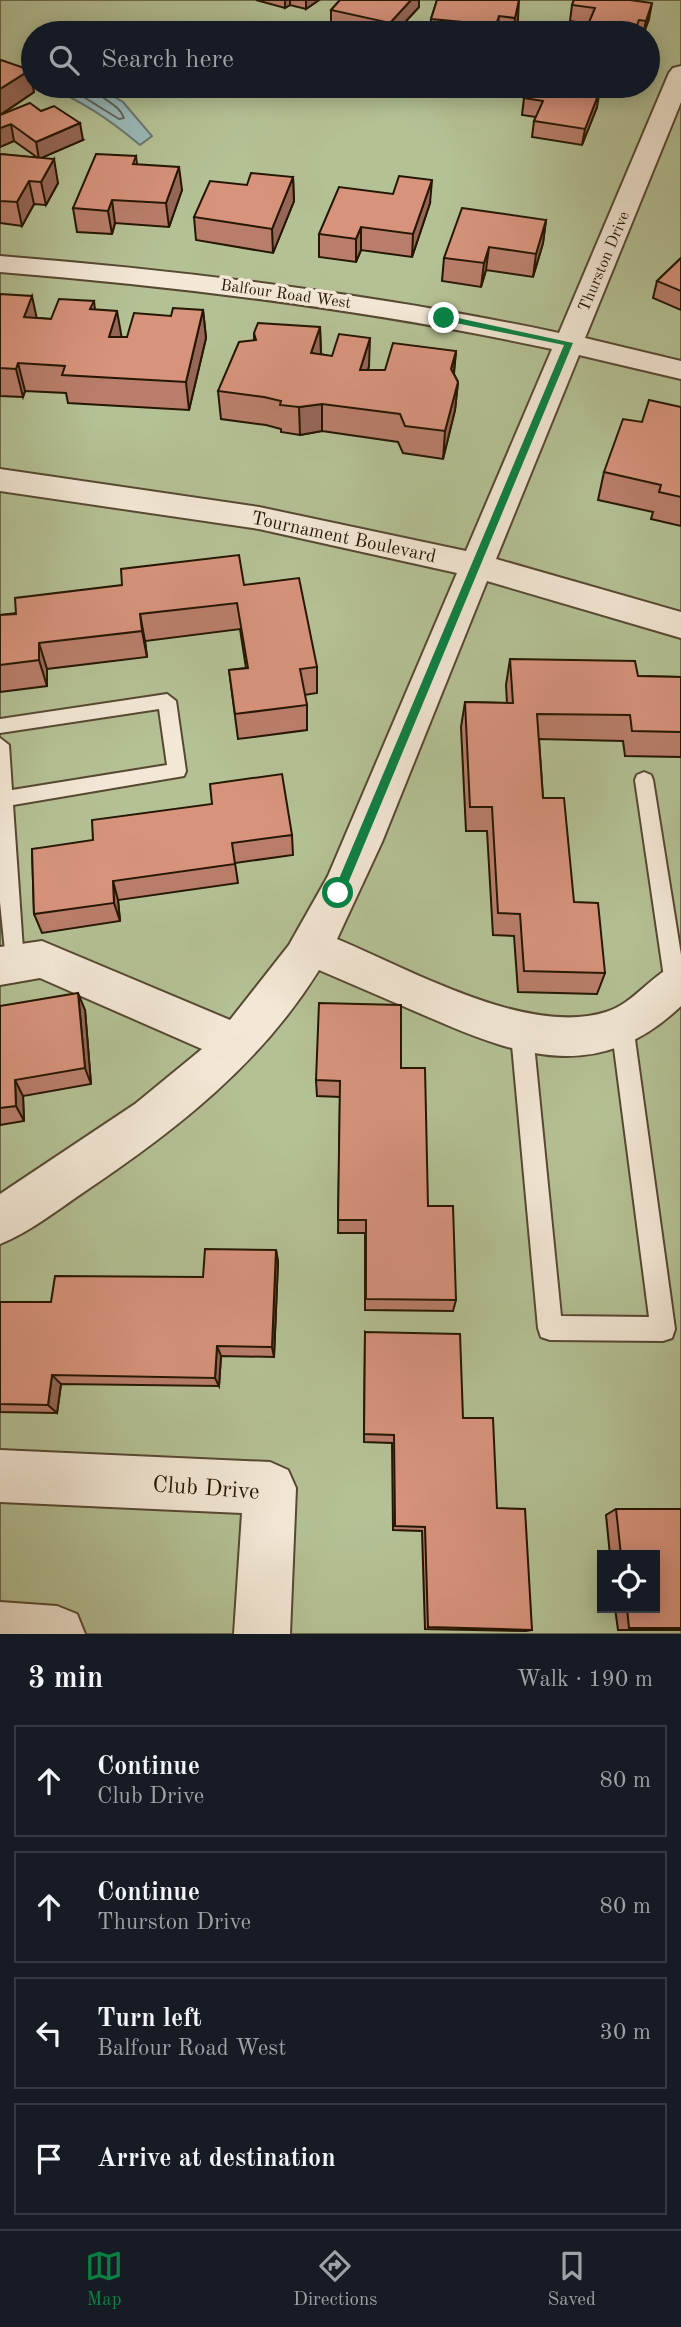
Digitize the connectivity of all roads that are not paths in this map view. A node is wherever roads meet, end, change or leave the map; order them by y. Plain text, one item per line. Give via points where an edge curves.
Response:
1 (681, 72) edge
2 (0, 264) edge
3 (569, 343) junction
4 (681, 370) edge
5 (0, 480) edge
6 (477, 565) junction
7 (681, 625) edge
8 (0, 726) edge
9 (0, 745) edge
10 (644, 780) dead end
11 (4, 799) junction
12 (3, 855) edge
13 (311, 947) junction
14 (7, 965) edge
15 (678, 983) edge
16 (622, 1025) junction
17 (522, 1034) junction
18 (238, 1044) junction
19 (0, 1221) edge
20 (0, 1476) edge
21 (0, 1630) edge
22 (57, 1634) edge
23 (262, 1634) edge

1 - 3 street, Thurston Drive
2 - 3 street, Balfour Road West via 201,281
3 - 4 street, Balfour Road West
3 - 6 street, Thurston Drive
5 - 6 street, Tournament Boulevard via 214,509
6 - 7 street, Tournament Boulevard
6 - 13 street
8 - 11 lane via 167,701 177,771
9 - 11 lane
10 - 15 lane
11 - 12 lane
12 - 14 lane
13 - 17 street
13 - 18 street via 281,993
14 - 18 street via 42,959
15 - 16 street via 658,1004
16 - 17 street via 582,1037
16 - 17 lane via 663,1329 550,1328
18 - 19 street via 151,1121
20 - 23 street, Club Drive via 270,1488
21 - 22 street

